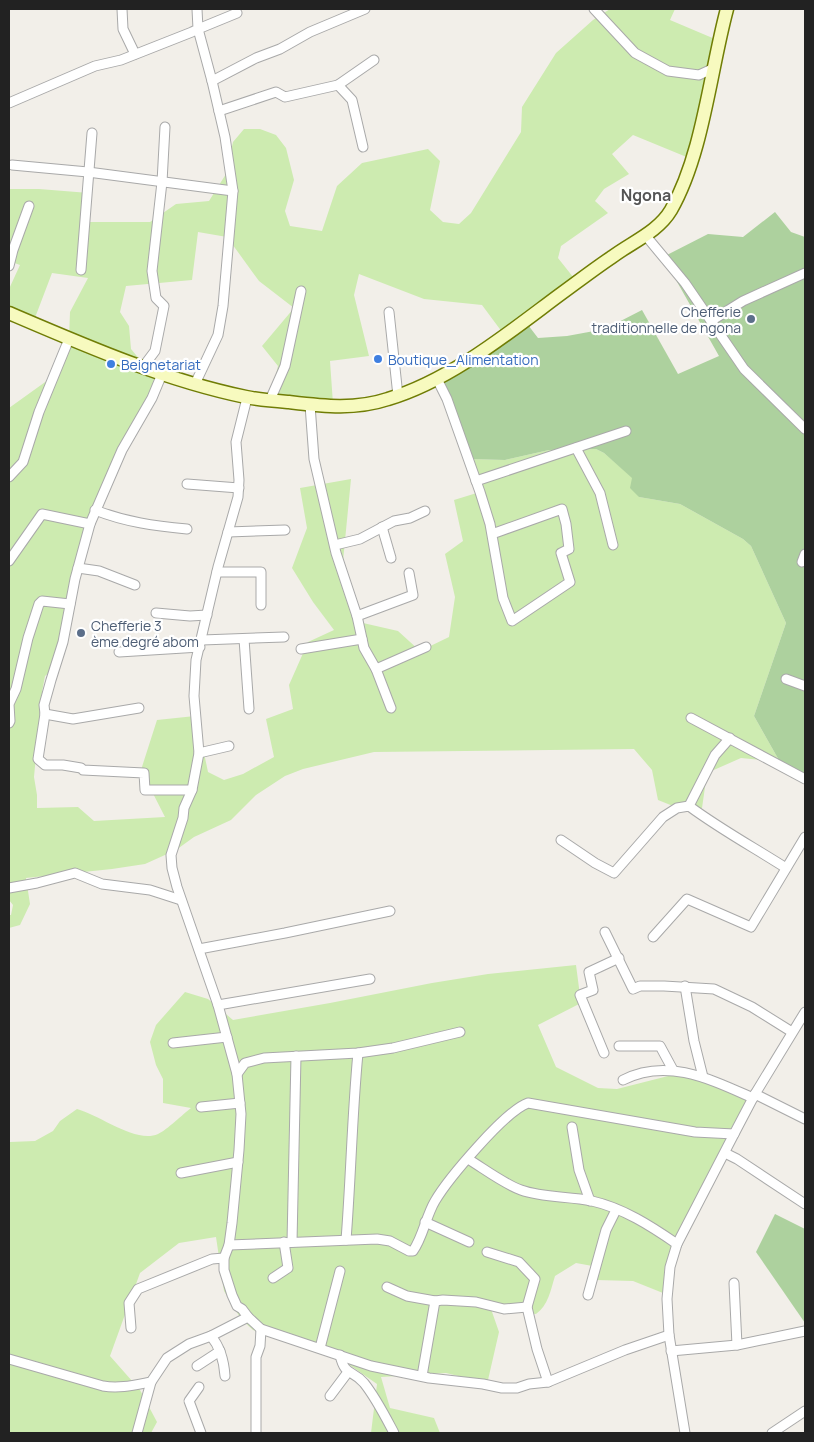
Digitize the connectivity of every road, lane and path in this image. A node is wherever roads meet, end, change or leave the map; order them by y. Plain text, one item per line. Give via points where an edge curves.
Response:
1 (122, 9) edge
2 (197, 9) edge
3 (365, 9) edge
4 (594, 9) edge
5 (727, 9) edge
6 (237, 13) dead end
7 (198, 29) junction
8 (134, 54) junction
9 (374, 60) dead end
10 (714, 68) junction
11 (212, 81) junction
12 (338, 85) junction
13 (9, 103) edge
14 (219, 111) junction
15 (165, 127) dead end
16 (92, 133) dead end
17 (362, 147) dead end
18 (12, 165) dead end
19 (88, 172) junction
20 (162, 182) junction
21 (233, 191) junction
22 (29, 206) dead end
23 (646, 236) junction
24 (9, 266) edge
25 (81, 270) dead end
26 (805, 273) edge
27 (301, 291) dead end
28 (389, 312) dead end
29 (9, 313) edge
30 (711, 321) junction
31 (70, 339) junction
32 (143, 367) junction
33 (162, 374) junction
34 (437, 379) junction
35 (195, 384) junction
36 (398, 396) junction
37 (247, 398) junction
38 (270, 400) junction
39 (310, 405) junction
40 (805, 430) edge
41 (626, 431) dead end
42 (576, 448) junction
43 (9, 477) edge
44 (476, 481) junction
45 (187, 484) dead end
46 (239, 488) junction
47 (95, 510) junction
48 (425, 511) dead end
49 (90, 524) junction
50 (382, 527) junction
51 (187, 529) dead end
52 (285, 530) dead end
53 (228, 532) junction
54 (492, 534) junction
55 (335, 545) junction
56 (613, 545) dead end
57 (390, 558) dead end
58 (9, 561) edge
59 (78, 568) junction
60 (217, 572) junction
61 (409, 573) dead end
62 (135, 585) dead end
63 (70, 604) junction
64 (260, 605) dead end
65 (156, 613) dead end
66 (207, 615) junction
67 (357, 616) junction
68 (284, 637) dead end
69 (244, 639) junction
70 (362, 639) junction
71 (201, 643) junction
72 (426, 647) dead end
73 (301, 649) dead end
74 (119, 652) dead end
75 (376, 669) junction
76 (786, 679) dead end
77 (805, 686) edge
78 (139, 708) dead end
79 (391, 708) dead end
80 (249, 709) dead end
81 (45, 714) junction
82 (691, 718) dead end
83 (9, 723) edge
84 (730, 738) junction
85 (229, 746) dead end
86 (199, 753) junction
87 (805, 779) edge
88 (192, 790) junction
89 (689, 806) junction
90 (805, 837) edge
91 (561, 840) dead end
92 (786, 868) junction
93 (9, 888) edge
94 (181, 900) junction
95 (390, 911) dead end
96 (605, 932) dead end
97 (653, 937) dead end
98 (199, 949) junction
99 (619, 958) junction
100 (370, 980) dead end
101 (685, 986) junction
102 (218, 1005) junction
103 (805, 1012) edge
104 (460, 1032) dead end
105 (792, 1032) junction
106 (227, 1037) junction
107 (173, 1043) dead end
108 (619, 1046) dead end
109 (358, 1053) junction
110 (604, 1053) dead end
111 (296, 1056) junction
112 (673, 1070) junction
113 (238, 1074) junction
114 (703, 1077) junction
115 (623, 1080) dead end
116 (754, 1096) junction
117 (240, 1104) junction
118 (200, 1107) dead end
119 (805, 1119) edge
120 (572, 1127) dead end
121 (734, 1134) junction
122 (725, 1153) junction
123 (468, 1159) junction
124 (238, 1162) junction
125 (181, 1173) dead end
126 (590, 1201) junction
127 (805, 1204) edge
128 (616, 1210) junction
129 (425, 1222) junction
130 (346, 1240) junction
131 (288, 1242) junction
132 (468, 1242) dead end
133 (677, 1244) junction
134 (229, 1245) junction
135 (487, 1252) dead end
136 (224, 1258) junction
137 (340, 1271) dead end
138 (273, 1278) dead end
139 (734, 1283) dead end
140 (387, 1287) dead end
141 (588, 1295) dead end
142 (435, 1301) junction
143 (527, 1307) junction
144 (248, 1317) junction
145 (131, 1328) dead end
146 (262, 1329) junction
147 (805, 1331) edge
148 (669, 1335) junction
149 (211, 1336) junction
150 (737, 1345) junction
151 (320, 1348) junction
152 (220, 1351) junction
153 (671, 1351) junction
154 (340, 1355) junction
155 (9, 1359) edge
156 (197, 1366) dead end
157 (348, 1372) junction
158 (225, 1376) dead end
159 (422, 1376) junction
160 (152, 1382) junction
161 (548, 1382) junction
162 (199, 1388) dead end
163 (330, 1396) dead end
164 (805, 1411) edge
165 (137, 1433) edge
166 (201, 1433) edge
167 (256, 1433) edge
168 (394, 1433) edge
169 (685, 1433) edge
170 (772, 1433) edge

1 - 8 street via 123,29
2 - 7 street
3 - 11 street via 310,32
4 - 10 street via 635,53 668,71 699,75
5 - 10 street
6 - 7 street
7 - 8 street
7 - 11 street
8 - 13 street via 94,66
9 - 12 street
10 - 23 street via 697,142 680,192 661,224
11 - 14 street
12 - 14 street via 285,97 276,92
12 - 17 street via 352,100
14 - 21 street
15 - 20 street
16 - 19 street
18 - 19 street
19 - 20 street
19 - 25 street
20 - 21 street
20 - 32 street via 152,271 156,298 164,306 155,351
21 - 35 street via 218,335
22 - 24 street
23 - 30 street
23 - 34 street via 611,257 505,336
26 - 30 street via 742,301
27 - 38 street via 285,366
28 - 36 street
29 - 31 street
30 - 40 street via 744,369
31 - 32 street
31 - 43 street via 39,412 23,462
32 - 33 street
33 - 35 street
33 - 47 street
34 - 36 street
34 - 44 street
35 - 37 street
36 - 39 street via 352,407
37 - 38 street
37 - 46 street via 236,442
38 - 39 street
39 - 55 street via 314,459
41 - 42 street
42 - 44 street
42 - 56 street via 600,494
44 - 54 street
45 - 46 street
46 - 53 street
47 - 49 street
47 - 51 street via 116,518
48 - 50 street
49 - 58 street via 42,514
49 - 59 street
50 - 55 street via 360,539
50 - 57 street
52 - 53 street
53 - 60 street
54 - 54 street via 503,598 512,621 570,582 561,552 569,549 562,509
55 - 67 street
59 - 62 street
59 - 63 street
60 - 64 street via 261,572
60 - 66 street
61 - 67 street via 413,595
63 - 81 street via 63,642 44,705
63 - 83 street via 42,601 39,604 16,690 9,704
65 - 66 street
66 - 71 street
67 - 70 street
68 - 69 street
69 - 71 street
69 - 80 street
70 - 73 street
70 - 75 street
71 - 74 street
71 - 86 street via 194,687
72 - 75 street
75 - 79 street
76 - 77 street
78 - 81 street via 73,719
81 - 88 street via 38,759 45,764 83,770 144,773 145,790
82 - 84 street
84 - 87 street
84 - 89 street via 715,755
85 - 86 street
86 - 88 street
88 - 94 street via 171,854
89 - 91 street via 677,808 663,818 614,872
89 - 92 street via 714,825
90 - 92 street
92 - 97 street via 751,927 687,899
93 - 94 street via 75,873 102,884 150,890
94 - 98 street
95 - 98 street
96 - 99 street
98 - 102 street
99 - 101 street via 633,989 640,986
99 - 110 street via 589,972 593,990 580,995
100 - 102 street
101 - 105 street via 724,993
101 - 114 street
102 - 106 street
103 - 105 street
104 - 109 street
105 - 116 street
106 - 107 street
106 - 113 street
108 - 112 street via 660,1046
109 - 111 street
109 - 130 street
111 - 113 street via 254,1061 245,1064
111 - 131 street
112 - 114 street
112 - 115 street via 634,1074
113 - 117 street
114 - 116 street
116 - 119 street
116 - 121 street
117 - 118 street
117 - 124 street
120 - 126 street via 579,1170
121 - 122 street
121 - 123 street via 695,1132 528,1103 514,1110
122 - 127 street
122 - 133 street
123 - 126 street via 519,1189
123 - 129 street via 436,1200
124 - 125 street
124 - 134 street
126 - 128 street
128 - 133 street via 647,1223
128 - 141 street via 606,1230
129 - 130 street via 413,1251 390,1241
129 - 132 street
130 - 131 street
131 - 134 street
131 - 138 street via 288,1268
133 - 148 street via 670,1267 667,1299
134 - 136 street
135 - 143 street via 519,1262 535,1279
136 - 144 street via 224,1270 232,1295
136 - 145 street via 212,1259 138,1289 130,1303
137 - 151 street
139 - 150 street
140 - 142 street via 407,1296
142 - 143 street via 476,1302 504,1309
142 - 159 street
143 - 161 street
144 - 146 street
144 - 149 street
146 - 151 street
146 - 167 street via 256,1358
147 - 150 street
148 - 153 street
148 - 161 street
149 - 152 street
149 - 160 street via 189,1344 167,1358
150 - 153 street
151 - 154 street
152 - 156 street
152 - 158 street
153 - 169 street
154 - 157 street
154 - 159 street via 371,1366
155 - 160 street via 103,1386 116,1388
157 - 163 street
157 - 168 street via 366,1386
159 - 161 street via 502,1388
160 - 165 street
162 - 166 street via 188,1401
164 - 170 street

